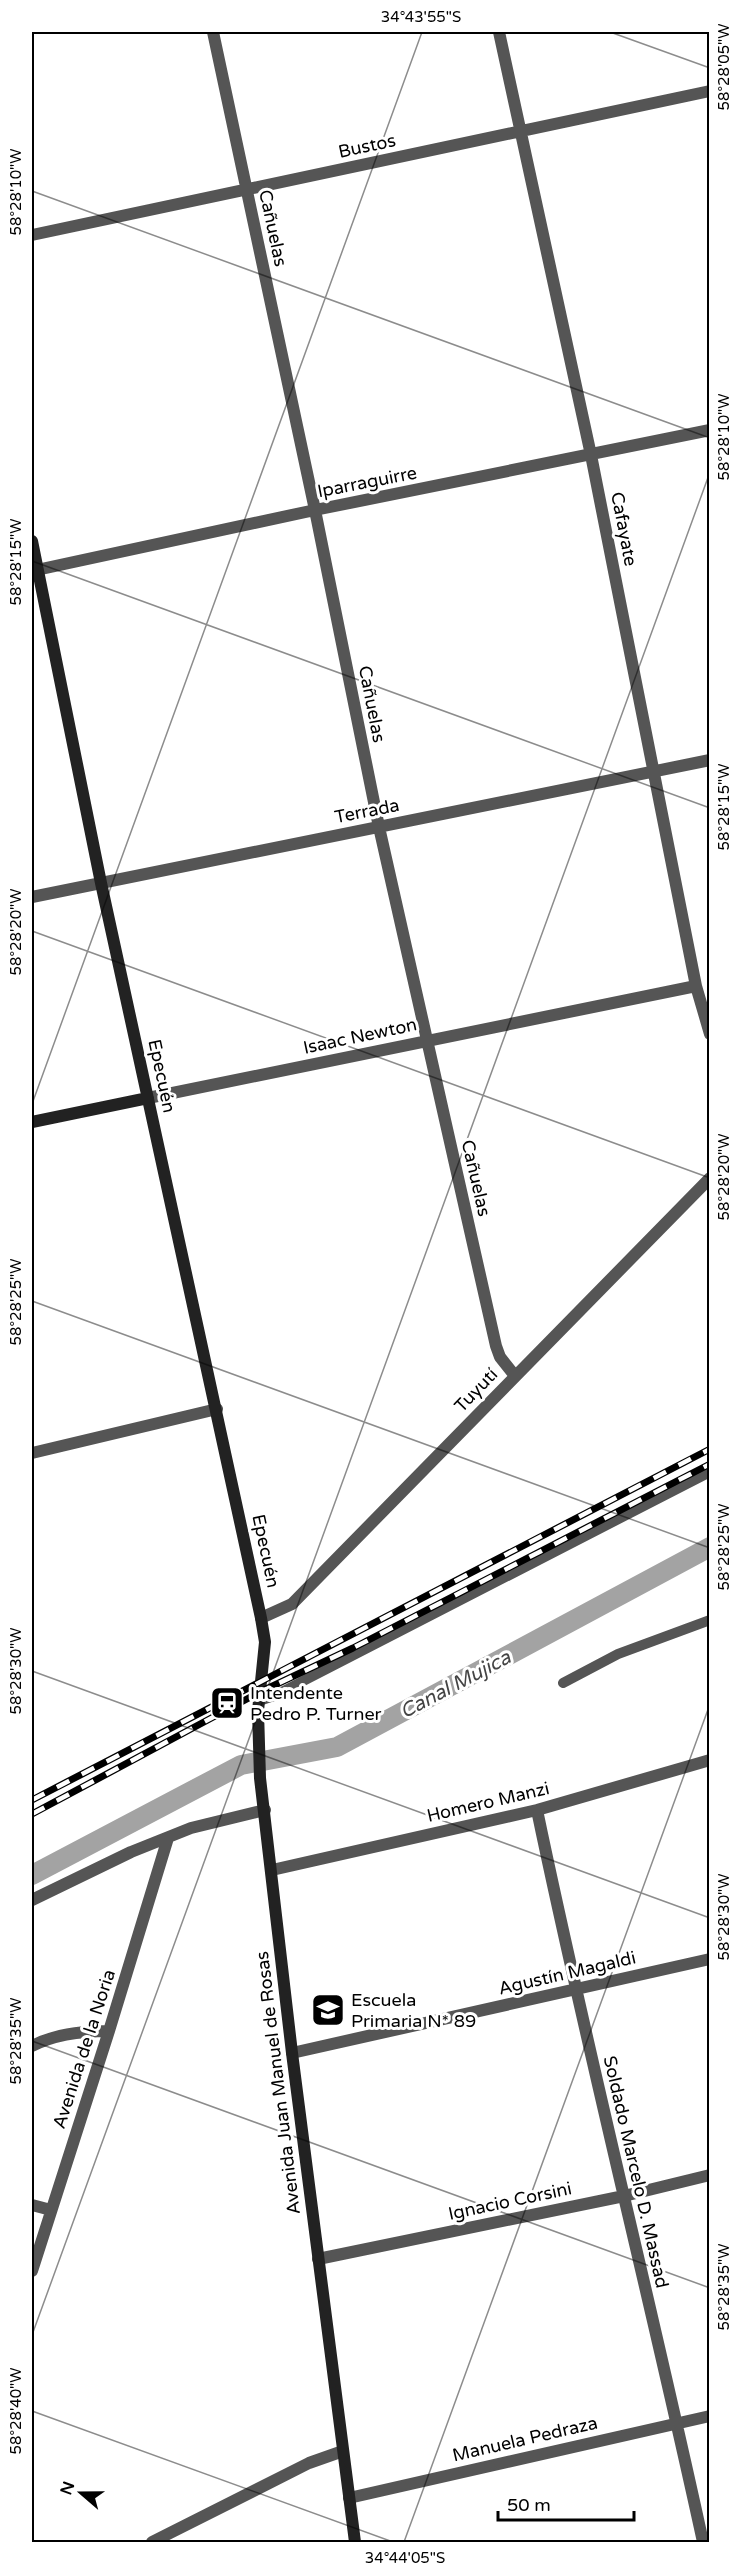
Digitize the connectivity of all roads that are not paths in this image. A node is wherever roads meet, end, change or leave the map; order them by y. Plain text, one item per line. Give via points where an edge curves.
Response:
1 (213, 32) edge
2 (499, 32) edge
3 (710, 91) edge
4 (520, 132) junction
5 (247, 190) junction
6 (32, 235) edge
7 (710, 430) edge
8 (591, 455) junction
9 (315, 510) junction
10 (32, 541) edge
11 (34, 571) edge
12 (710, 760) edge
13 (655, 771) junction
14 (379, 827) junction
15 (101, 883) junction
16 (32, 897) edge
17 (696, 986) junction
18 (710, 1034) edge
19 (426, 1040) junction
20 (148, 1098) junction
21 (32, 1122) edge
22 (710, 1178) edge
23 (515, 1376) junction
24 (217, 1410) junction
25 (32, 1453) edge
26 (710, 1472) edge
27 (261, 1618) junction
28 (710, 1620) edge
29 (563, 1683) dead end
30 (259, 1701) junction
31 (710, 1760) edge
32 (265, 1810) junction
33 (537, 1810) junction
34 (168, 1838) junction
35 (272, 1869) junction
36 (32, 1900) edge
37 (710, 1959) edge
38 (574, 1990) junction
39 (109, 2031) junction
40 (32, 2046) edge
41 (292, 2053) junction
42 (710, 2175) edge
43 (624, 2196) junction
44 (32, 2205) edge
45 (51, 2210) junction
46 (318, 2259) junction
47 (32, 2271) edge
48 (710, 2416) edge
49 (677, 2423) junction
50 (343, 2451) junction
51 (349, 2498) junction
52 (152, 2542) edge
53 (355, 2542) edge
54 (703, 2542) edge

1 - 5 street, Cañuelas
2 - 4 street, Cafayate
3 - 4 street, Bustos
4 - 5 street, Bustos
4 - 8 street, Cafayate
5 - 6 street, Bustos
5 - 9 street, Cañuelas
7 - 8 street, Iparraguirre
8 - 9 street, Iparraguirre
8 - 13 street, Cafayate
9 - 11 street, Iparraguirre
9 - 14 street, Cañuelas
10 - 11 street, Epecuén
11 - 15 street, Epecuén
12 - 13 street, Terrada
13 - 14 street, Terrada
13 - 17 street, Cafayate
14 - 15 street, Terrada
14 - 19 street, Cañuelas
15 - 16 street, Terrada
15 - 20 street, Epecuén
17 - 18 street, Cafayate
17 - 19 street, Isaac Newton
19 - 20 street, Isaac Newton
19 - 23 street, Cañuelas via 496,1346
20 - 21 street, Isaac Newton
20 - 24 street, Epecuén
22 - 23 street, Tuyutí
23 - 27 street, Tuyutí via 292,1604
24 - 25 street
24 - 27 street, Epecuén
26 - 30 lane
27 - 30 street, Avenida Juan Manuel de Rosas via 265,1642
28 - 29 lane via 618,1654
30 - 32 street, Avenida Juan Manuel de Rosas via 260,1778
31 - 33 street, Homero Manzi
32 - 34 street via 211,1821
32 - 35 street, Avenida Juan Manuel de Rosas
33 - 35 street, Homero Manzi
33 - 38 street, Soldado Marcelo D. Massad
34 - 36 street
34 - 39 street, Avenida de la Noria
35 - 41 street, Avenida Juan Manuel de Rosas
37 - 38 street, Agustín Magaldi
38 - 41 street, Agustín Magaldi
38 - 43 street, Soldado Marcelo D. Massad
39 - 40 street via 89,2031
39 - 45 street, Avenida de la Noria
41 - 46 street, Avenida Juan Manuel de Rosas
42 - 43 street, Ignacio Corsini
43 - 46 street, Ignacio Corsini
43 - 49 street, Soldado Marcelo D. Massad
44 - 45 street
45 - 47 street, Avenida de la Noria
46 - 50 street, Avenida Juan Manuel de Rosas
48 - 49 street, Manuela Pedraza
49 - 51 street, Manuela Pedraza
49 - 54 street, Soldado Marcelo D. Massad
50 - 51 street, Avenida Juan Manuel de Rosas
50 - 52 street via 309,2463
51 - 53 street, Avenida Juan Manuel de Rosas

